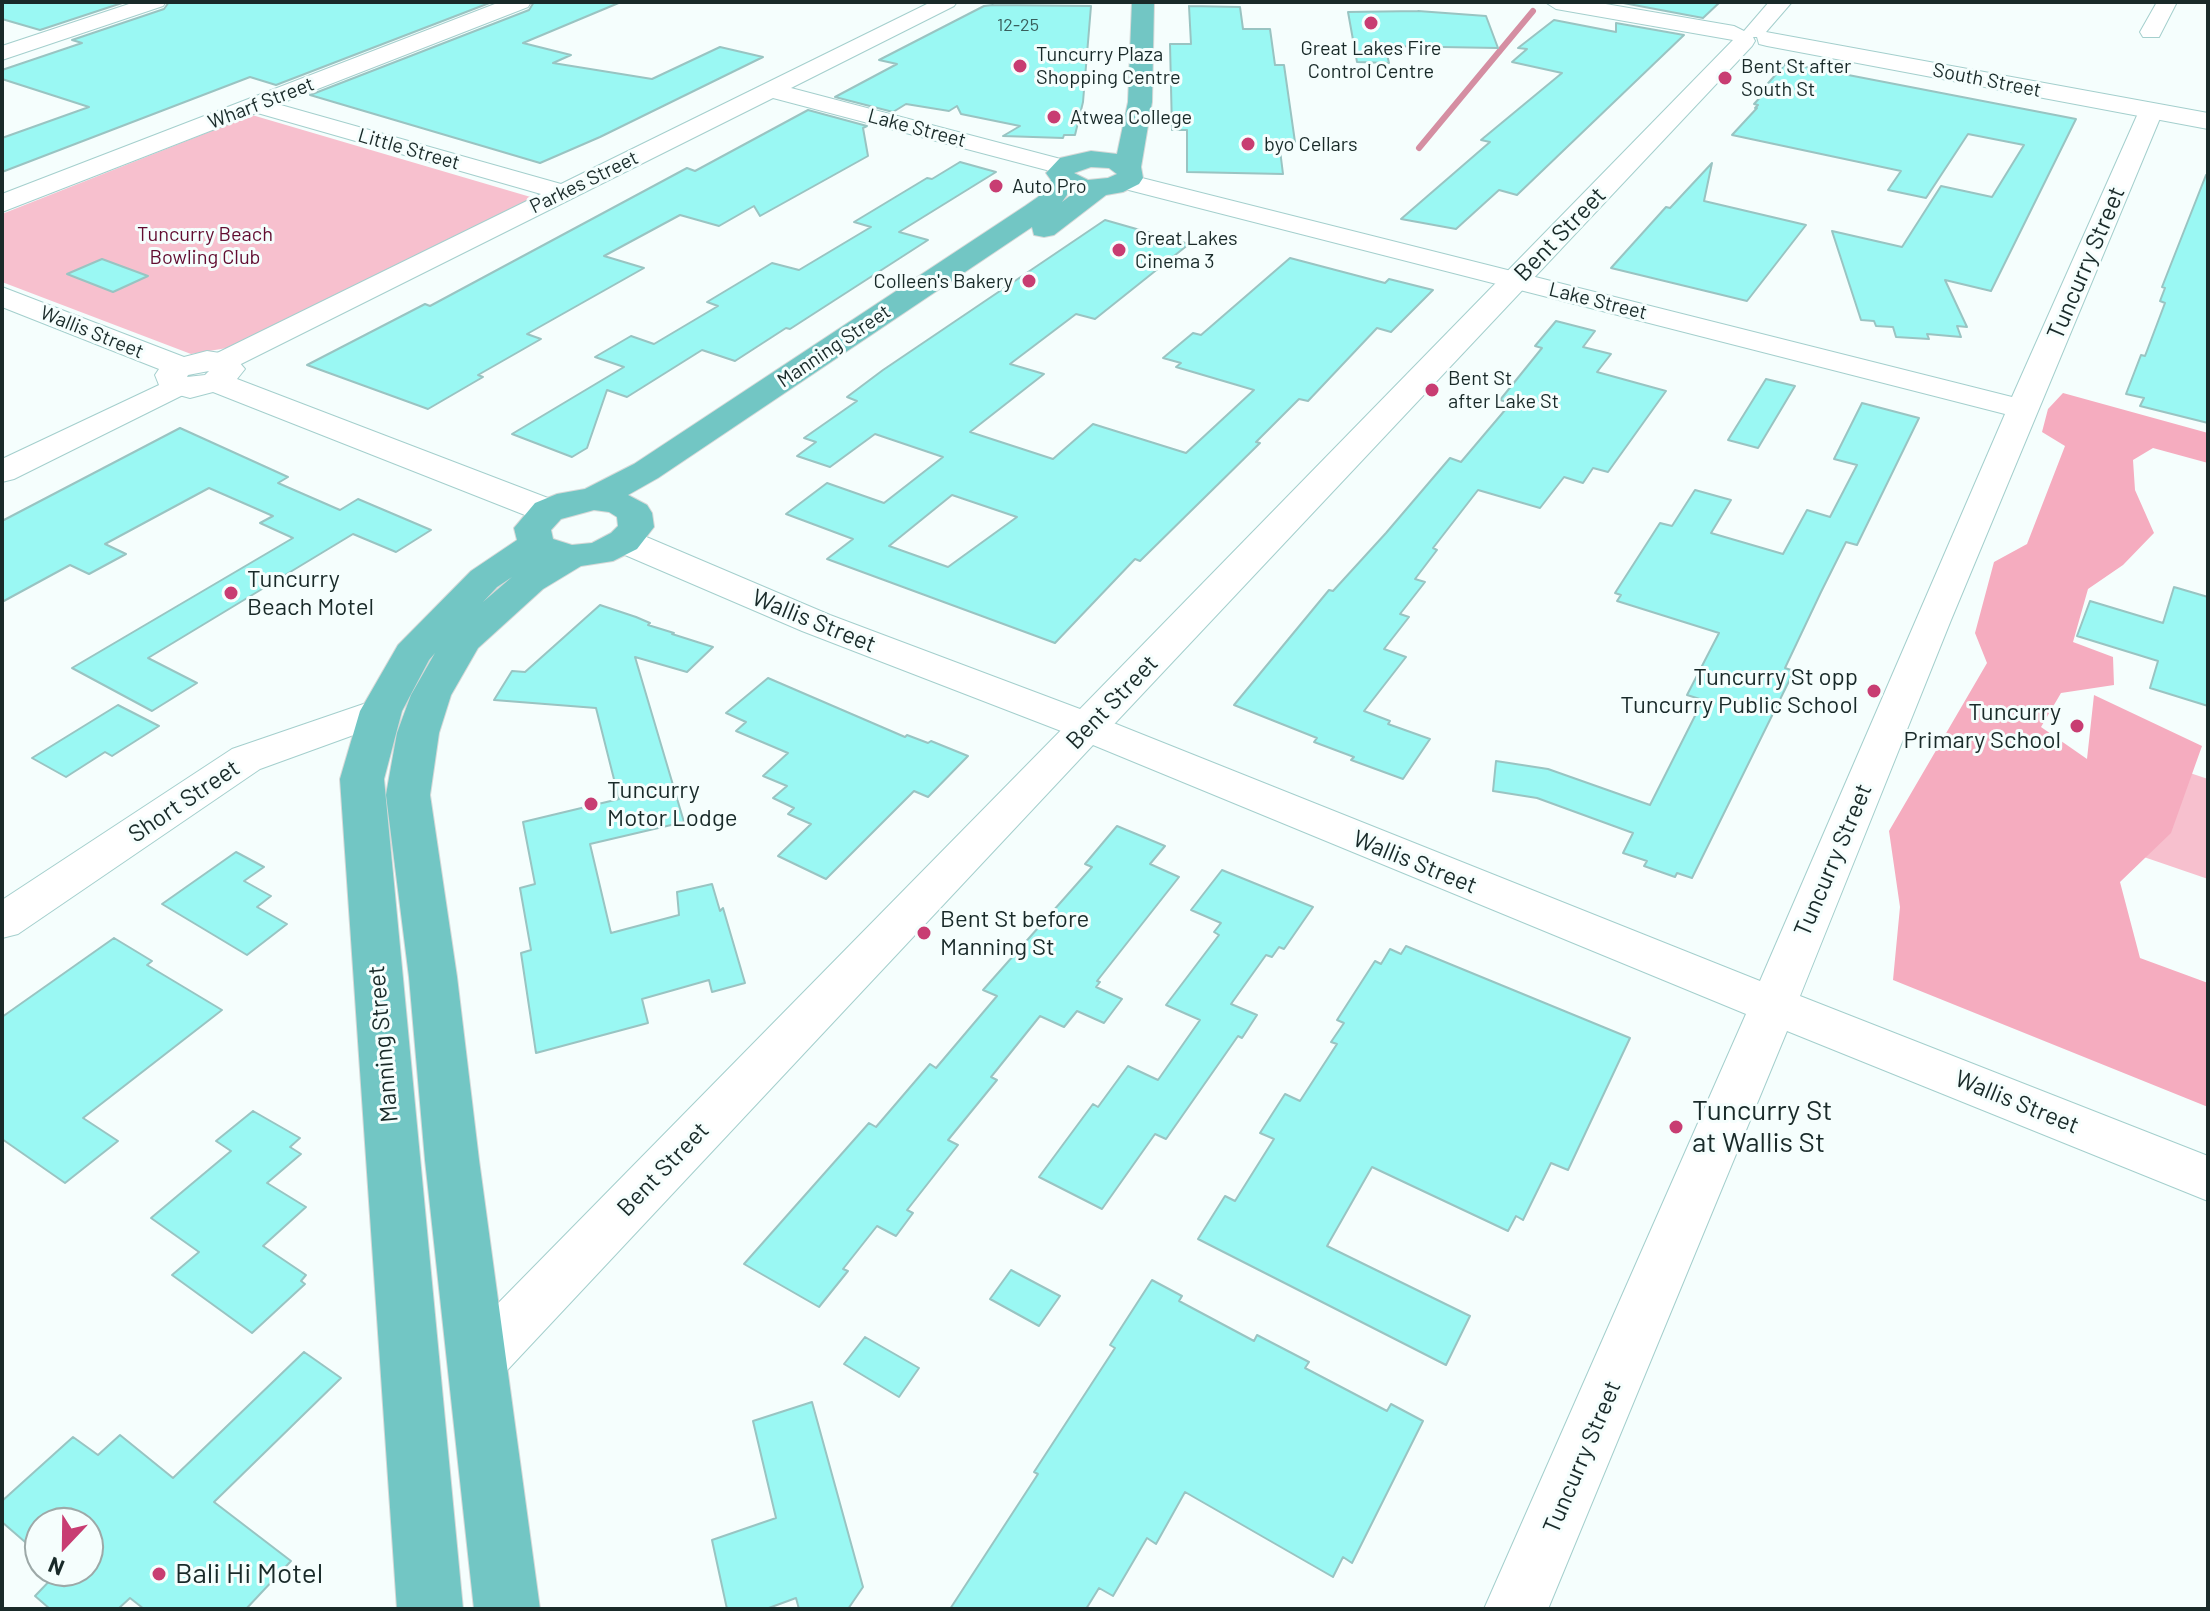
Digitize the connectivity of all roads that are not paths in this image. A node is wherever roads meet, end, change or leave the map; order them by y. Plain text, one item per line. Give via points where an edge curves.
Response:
1 (156, 2) edge
2 (520, 2) edge
3 (947, 2) edge
4 (1119, 2) edge
5 (1143, 2) edge
6 (1556, 2) edge
7 (1781, 2) edge
8 (2167, 2) edge
9 (2151, 32) dead end
10 (1750, 36) junction
11 (1119, 40) dead end
12 (2, 53) edge
13 (771, 90) junction
14 (255, 105) junction
15 (2151, 111) junction
16 (2208, 121) edge
17 (1110, 167) junction
18 (1064, 174) junction
19 (563, 192) junction
20 (2, 204) edge
21 (1516, 280) junction
22 (2, 296) edge
23 (219, 372) junction
24 (178, 375) junction
25 (2023, 409) junction
26 (2, 472) edge
27 (594, 499) junction
28 (629, 527) junction
29 (552, 537) junction
30 (381, 711) junction
31 (1087, 727) junction
32 (2, 922) edge
33 (1772, 1003) junction
34 (2208, 1179) edge
35 (478, 1362) junction
36 (491, 1489) junction
37 (430, 1609) edge
38 (486, 1609) edge
39 (507, 1609) edge
40 (1516, 1609) edge

1 - 12 street
2 - 14 street, Wharf Street
3 - 13 street, Parkes Street
4 - 11 main road
5 - 17 main road via 1140,102
6 - 10 street, South Street
7 - 10 street, Bent Street
8 - 9 street
10 - 15 street, South Street
10 - 21 street, Bent Street
13 - 18 street, Lake Street
13 - 19 street, Parkes Street
14 - 19 street, Little Street
14 - 20 street, Wharf Street
15 - 16 street, South Street
15 - 25 street, Tuncurry Street
17 - 18 main road via 1078,186
17 - 21 street, Lake Street
17 - 28 main road, Manning Street via 1058,219 673,482
18 - 27 main road, Manning Street via 1048,203 1035,212 646,471
19 - 23 street, Parkes Street
21 - 25 street, Lake Street
21 - 31 street, Bent Street
22 - 24 street, Wallis Street
23 - 24 street via 190,388
23 - 29 street
24 - 26 street
25 - 33 street, Tuncurry Street
27 - 28 main road via 619,503
27 - 29 main road, Manning Street via 570,502
28 - 29 main road, Manning Street via 600,553
28 - 31 street, Wallis Street via 816,623
29 - 30 main road, Manning Street via 484,579 450,612 412,654
29 - 35 main road via 530,581 462,641 431,695 418,733 408,795
30 - 32 street, Short Street via 246,759
30 - 37 main road, Manning Street via 362,779
31 - 33 street, Wallis Street
31 - 35 street, Bent Street
33 - 34 street, Wallis Street
33 - 40 street, Tuncurry Street
35 - 36 main road
36 - 38 street
36 - 39 main road

